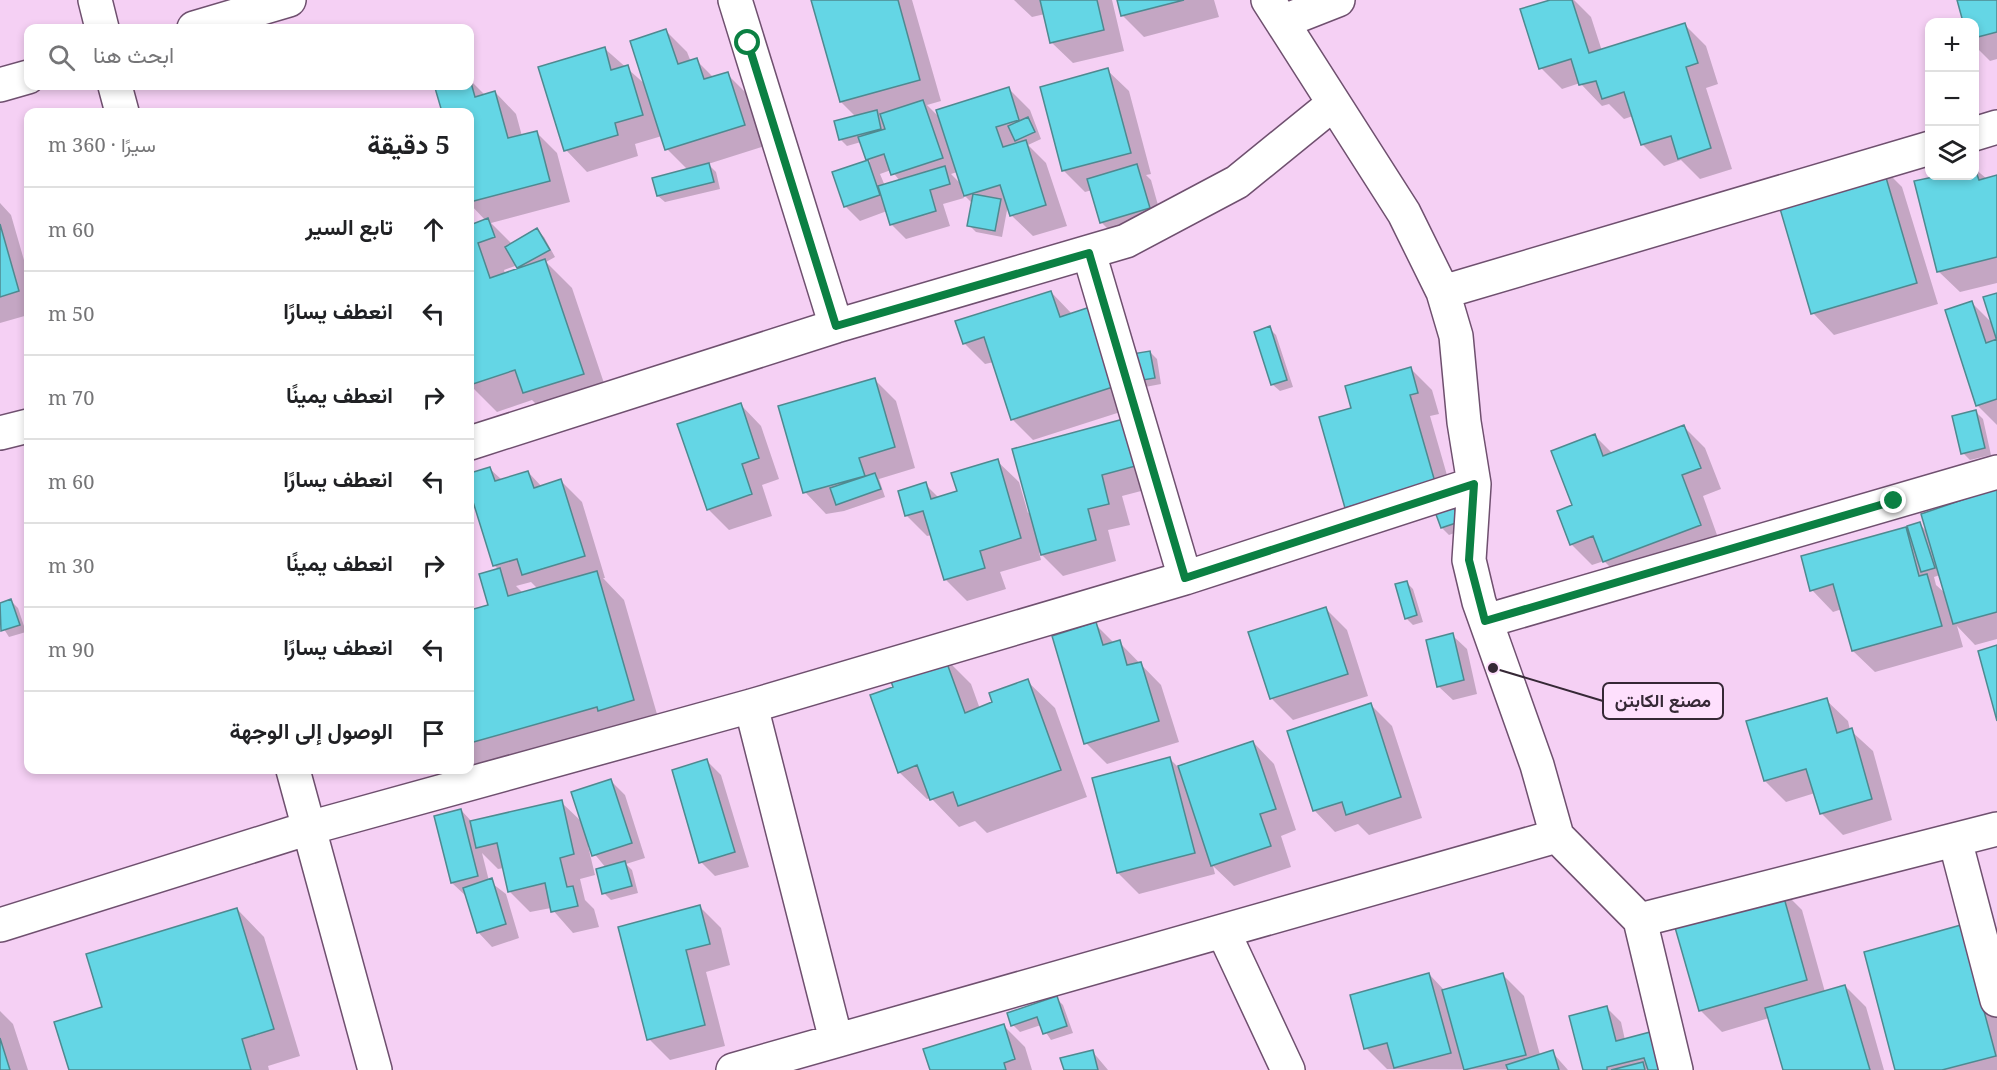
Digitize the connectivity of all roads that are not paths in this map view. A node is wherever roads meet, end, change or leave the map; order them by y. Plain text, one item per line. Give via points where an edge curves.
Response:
1 (95, 0) edge
2 (289, 0) edge
3 (735, 0) edge
4 (1338, 0) edge
5 (1275, 11) edge
6 (101, 24) edge
7 (208, 24) edge
8 (24, 78) edge
9 (0, 85) edge
10 (116, 90) edge
11 (1333, 104) junction
12 (121, 108) edge
13 (1997, 128) edge
14 (1979, 133) edge
15 (1925, 149) edge
16 (1089, 253) junction
17 (1443, 292) junction
18 (836, 326) junction
19 (24, 427) edge
20 (0, 433) edge
21 (474, 442) edge
22 (1997, 472) edge
23 (1474, 484) junction
24 (1185, 578) junction
25 (1485, 621) junction
26 (751, 706) junction
27 (293, 774) edge
28 (309, 828) junction
29 (1997, 829) edge
30 (1557, 836) junction
31 (1955, 840) junction
32 (1640, 920) junction
33 (0, 925) edge
34 (1223, 931) junction
35 (1997, 1000) edge
36 (836, 1040) junction
37 (375, 1070) edge
38 (733, 1070) edge
39 (1288, 1070) edge
40 (1676, 1070) edge

1 - 6 street
2 - 7 street
3 - 18 street
4 - 5 street
5 - 11 street
8 - 9 street
10 - 12 street
11 - 16 street via 1237,182 1126,242
11 - 17 street via 1404,213
13 - 14 street
15 - 17 street
16 - 18 street
16 - 24 street
17 - 23 street via 1456,336
18 - 21 street
19 - 20 street
22 - 25 street
23 - 24 street
23 - 25 street via 1469,560
24 - 26 street
25 - 30 street via 1537,765
26 - 28 street
26 - 36 street
27 - 28 street
28 - 33 street
28 - 37 street
29 - 31 street
30 - 32 street
30 - 34 street
31 - 32 street
31 - 35 street
32 - 40 street
34 - 36 street
34 - 39 street
36 - 38 street

